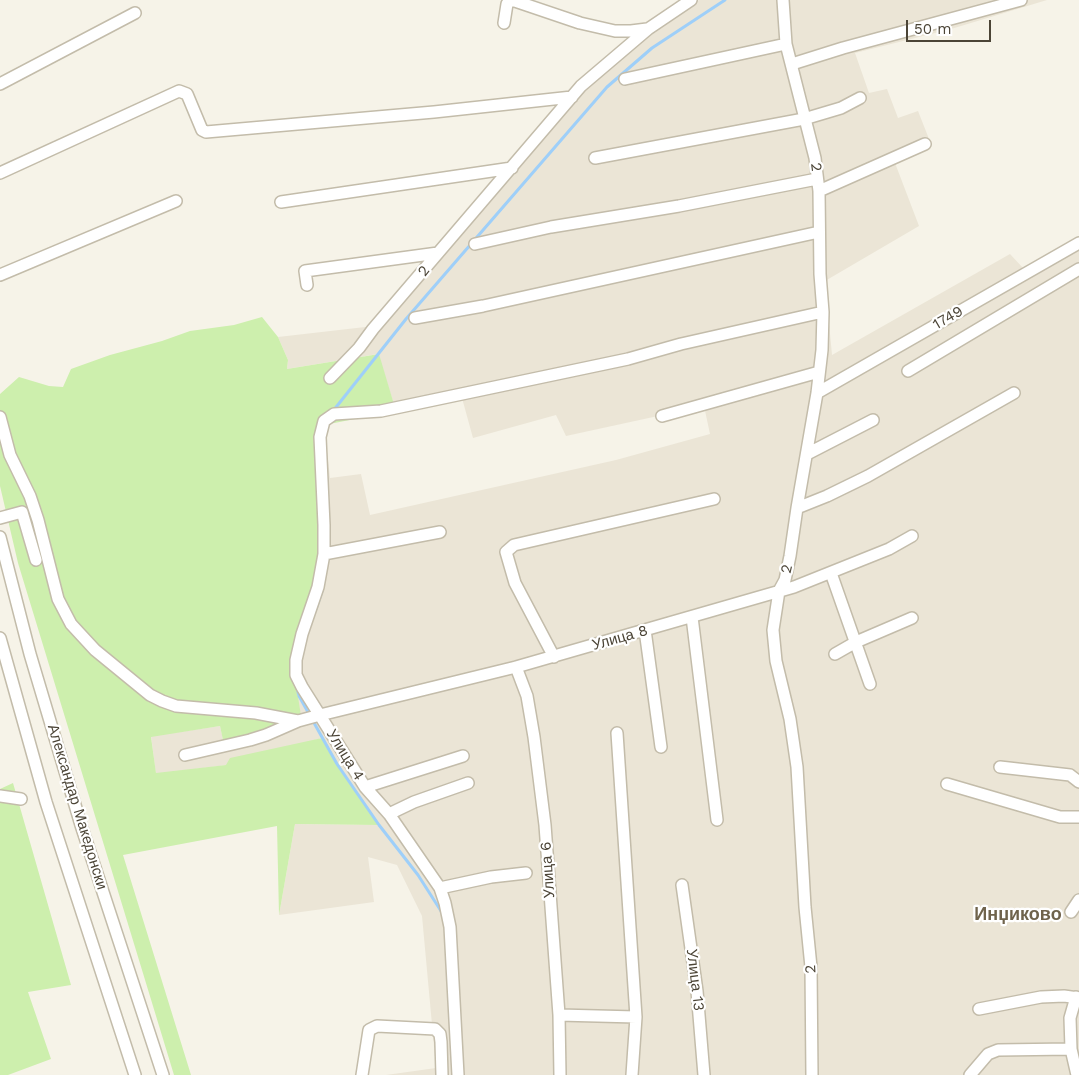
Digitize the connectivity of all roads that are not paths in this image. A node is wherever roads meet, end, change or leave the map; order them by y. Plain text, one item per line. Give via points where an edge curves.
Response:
1 (691, 0) edge
2 (783, 0) edge
3 (1021, 0) edge
4 (135, 13) dead end
5 (504, 23) dead end
6 (648, 29) junction
7 (786, 44) junction
8 (792, 64) junction
9 (625, 79) dead end
10 (0, 84) edge
11 (572, 97) junction
12 (860, 98) dead end
13 (804, 119) junction
14 (925, 144) dead end
15 (595, 158) dead end
16 (512, 168) junction
17 (0, 173) edge
18 (817, 179) junction
19 (819, 191) junction
20 (176, 201) dead end
21 (281, 202) dead end
22 (819, 232) junction
23 (1079, 243) edge
24 (475, 244) dead end
25 (438, 253) junction
26 (1079, 270) edge
27 (0, 275) edge
28 (307, 285) dead end
29 (823, 312) junction
30 (415, 318) dead end
31 (819, 372) junction
32 (908, 372) dead end
33 (330, 378) dead end
34 (817, 393) junction
35 (1014, 393) dead end
36 (662, 416) dead end
37 (0, 417) edge
38 (874, 420) dead end
39 (807, 454) junction
40 (714, 499) dead end
41 (796, 508) junction
42 (0, 518) edge
43 (440, 532) dead end
44 (912, 536) dead end
45 (0, 537) edge
46 (324, 554) junction
47 (36, 560) dead end
48 (830, 573) junction
49 (779, 591) junction
50 (692, 617) junction
51 (912, 618) dead end
52 (645, 630) junction
53 (0, 638) edge
54 (856, 642) junction
55 (835, 654) dead end
56 (554, 657) junction
57 (516, 667) junction
58 (870, 684) dead end
59 (320, 715) junction
60 (298, 721) junction
61 (617, 732) dead end
62 (661, 747) dead end
63 (185, 755) dead end
64 (463, 756) dead end
65 (1000, 766) dead end
66 (1079, 782) edge
67 (468, 783) dead end
68 (947, 784) dead end
69 (365, 787) junction
70 (0, 796) edge
71 (21, 798) dead end
72 (389, 814) junction
73 (1079, 817) edge
74 (717, 820) dead end
75 (526, 873) dead end
76 (682, 885) dead end
77 (440, 888) junction
78 (1079, 900) edge
79 (1071, 912) dead end
80 (1078, 998) edge
81 (979, 1009) dead end
82 (559, 1015) junction
83 (636, 1017) junction
84 (1071, 1049) junction
85 (135, 1075) edge
86 (164, 1075) edge
87 (362, 1075) edge
88 (442, 1075) edge
89 (458, 1075) edge
90 (560, 1075) edge
91 (632, 1075) edge
92 (704, 1075) edge
93 (812, 1075) edge
94 (970, 1075) edge
95 (1077, 1075) edge

1 - 6 street, 2
2 - 7 street, 2
3 - 8 street
4 - 10 street
5 - 6 street via 507,4 515,1 580,23 615,30
6 - 11 street, 2
7 - 8 street, 2
7 - 9 street
8 - 13 street, 2
11 - 16 street, 2
11 - 17 street via 206,132 202,130 188,94 179,91
12 - 13 street via 841,108
13 - 15 street
13 - 18 street, 2
14 - 19 street
16 - 21 street
16 - 25 street, 2
18 - 19 street, 2
18 - 24 street via 551,227
19 - 22 street, 2
20 - 27 street
22 - 29 street, 2
22 - 30 street
23 - 34 street, 1749
25 - 28 street via 305,271
25 - 33 street, 2
26 - 32 street
29 - 31 street, 2
29 - 46 street, Улица 4 via 381,411 334,414 324,421 320,437
31 - 34 street, 2
31 - 36 street
34 - 39 street, 2
35 - 41 street via 868,476
37 - 60 street via 10,455 38,520 58,599 71,624 95,650 150,694 176,706 256,712
38 - 39 street
39 - 41 street, 2
40 - 56 street via 514,545 506,552 515,583
41 - 49 street, 2 via 790,556
42 - 47 street via 22,512
43 - 46 street
44 - 48 street, Улица 8
45 - 86 street, Александар Македонски via 30,654 81,825
46 - 59 street, Улица 4 via 318,587 296,660 296,675
48 - 49 street, Улица 8
48 - 54 street
49 - 50 street, Улица 8
49 - 93 street, 2 via 773,630 797,767 811,967
50 - 52 street, Улица 8
50 - 74 street
51 - 54 street
52 - 56 street, Улица 8
52 - 62 street
53 - 85 street, Александар Македонски via 46,802
54 - 55 street
54 - 58 street
56 - 57 street, Улица 8
57 - 59 street, Улица 8
57 - 82 street, Улица 6 via 527,696 545,826
59 - 60 street, Улица 8
59 - 69 street, Улица 4
60 - 63 street, Улица 8 via 250,740
61 - 83 street
64 - 69 street
65 - 66 street via 1070,775
67 - 72 street
68 - 73 street via 1060,817
69 - 72 street, Улица 4
70 - 71 street
72 - 77 street, Улица 4
75 - 77 street
76 - 92 street, Улица 13 via 697,991
77 - 89 street, Улица 4 via 450,927
78 - 79 street
80 - 81 street via 1041,996
80 - 84 street via 1070,1018
82 - 83 street
82 - 90 street, Улица 6
83 - 91 street
84 - 94 street via 998,1050 988,1054
84 - 95 street
87 - 88 street via 370,1030 377,1026 435,1028 440,1034

